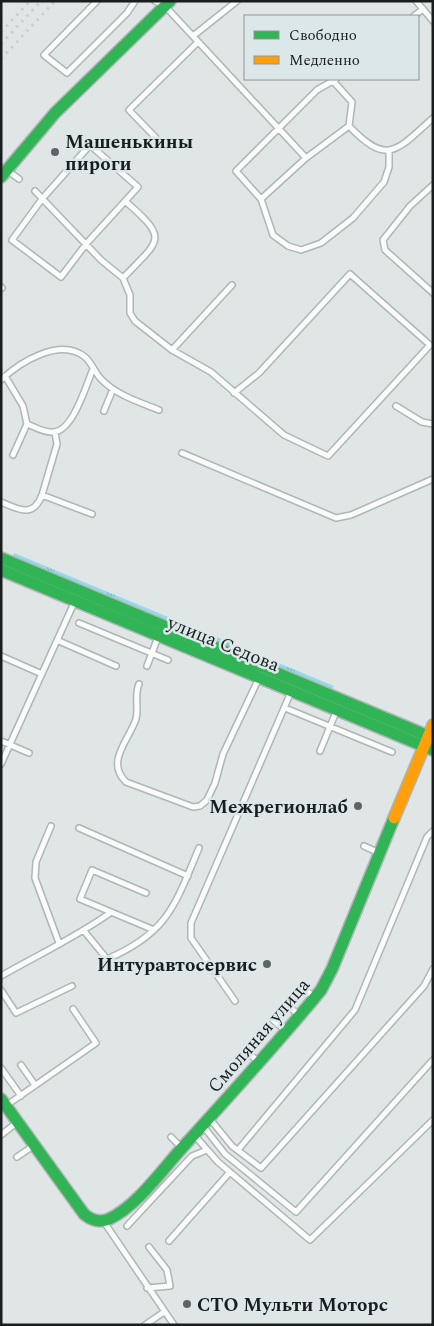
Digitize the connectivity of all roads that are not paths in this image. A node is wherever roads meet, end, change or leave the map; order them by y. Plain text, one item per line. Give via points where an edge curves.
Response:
1 (97, 1) edge
2 (135, 1) edge
3 (237, 1) edge
4 (416, 1) edge
5 (163, 3) edge
6 (423, 9) junction
7 (415, 15) edge
8 (433, 21) edge
9 (193, 36) junction
10 (198, 42) junction
11 (335, 80) edge
12 (433, 118) edge
13 (349, 126) junction
14 (279, 129) junction
15 (159, 141) dead end
16 (389, 151) junction
17 (306, 158) junction
18 (4, 174) edge
19 (20, 179) dead end
20 (433, 185) edge
21 (35, 190) dead end
22 (42, 199) junction
23 (261, 199) junction
24 (125, 201) junction
25 (86, 244) junction
26 (123, 278) junction
27 (232, 285) dead end
28 (433, 293) edge
29 (172, 350) junction
30 (93, 369) junction
31 (3, 378) edge
32 (114, 389) junction
33 (234, 393) junction
34 (396, 406) dead end
35 (158, 410) dead end
36 (104, 411) dead end
37 (27, 424) junction
38 (433, 424) edge
39 (55, 432) junction
40 (182, 453) dead end
41 (13, 455) dead end
42 (433, 479) edge
43 (42, 495) junction
44 (1, 502) edge
45 (92, 514) dead end
46 (3, 561) edge
47 (78, 596) junction
48 (79, 623) dead end
49 (161, 630) junction
50 (59, 641) junction
51 (152, 653) junction
52 (1, 656) edge
53 (168, 660) dead end
54 (116, 666) dead end
55 (147, 666) dead end
56 (42, 674) junction
57 (259, 677) junction
58 (139, 684) dead end
59 (294, 685) junction
60 (285, 708) junction
61 (337, 709) junction
62 (330, 727) junction
63 (430, 739) edge
64 (1, 741) edge
65 (10, 744) junction
66 (320, 751) dead end
67 (392, 752) dead end
68 (29, 753) dead end
69 (1, 764) edge
70 (51, 826) dead end
71 (79, 828) dead end
72 (433, 831) edge
73 (364, 846) dead end
74 (199, 848) dead end
75 (380, 853) junction
76 (188, 876) junction
77 (146, 893) dead end
78 (110, 912) junction
79 (154, 930) junction
80 (84, 932) junction
81 (59, 942) junction
82 (433, 969) edge
83 (1, 976) edge
84 (72, 986) dead end
85 (302, 987) dead end
86 (1, 990) edge
87 (315, 998) junction
88 (235, 1001) dead end
89 (288, 1006) dead end
90 (73, 1009) dead end
91 (300, 1016) junction
92 (273, 1020) dead end
93 (286, 1031) junction
94 (246, 1051) dead end
95 (433, 1060) edge
96 (259, 1062) junction
97 (21, 1065) dead end
98 (1, 1068) edge
99 (35, 1084) junction
100 (21, 1096) junction
101 (4, 1102) edge
102 (433, 1120) edge
103 (18, 1122) junction
104 (206, 1122) junction
105 (1, 1135) edge
106 (194, 1135) junction
107 (171, 1137) dead end
108 (34, 1145) junction
109 (182, 1148) junction
110 (208, 1150) junction
111 (238, 1150) junction
112 (17, 1157) dead end
113 (230, 1172) junction
114 (102, 1220) junction
115 (128, 1226) dead end
116 (169, 1242) dead end
117 (149, 1247) dead end
118 (147, 1288) junction
119 (164, 1312) junction
120 (145, 1325) edge
121 (174, 1325) edge

1 - 2 lane via 44,55 67,73
3 - 9 lane
4 - 6 lane
5 - 9 lane
5 - 18 street via 55,113
6 - 7 lane
6 - 8 lane
9 - 10 lane
10 - 14 lane
10 - 15 lane via 129,110
11 - 13 lane via 352,102
11 - 14 lane via 317,90
12 - 16 lane via 402,146
13 - 16 lane via 364,141 377,149
13 - 17 lane
14 - 17 lane
14 - 23 lane via 236,171
16 - 23 lane via 389,167 384,182 352,218 321,243 301,250 288,246 273,235
17 - 23 lane
18 - 19 lane
20 - 28 lane via 410,206 383,240 386,250
21 - 22 lane
22 - 24 lane via 90,145 138,187
22 - 25 lane
22 - 25 lane via 12,240 61,277
24 - 25 lane
24 - 26 lane via 148,221 155,236 154,244
25 - 26 lane
26 - 29 lane via 130,295 130,313 135,321
27 - 29 lane
29 - 33 lane via 211,372
30 - 31 lane via 85,357 56,350 40,354
30 - 32 lane
30 - 39 lane via 70,423
31 - 37 lane via 23,406
32 - 35 lane
32 - 36 lane
33 - 33 lane via 259,373 350,274 430,345 328,456 284,435
34 - 38 lane via 422,422
37 - 39 lane
37 - 41 lane
39 - 43 lane via 58,444
40 - 42 lane via 336,518 351,515
43 - 44 lane via 34,509 20,510
43 - 45 lane
46 - 47 street, улица Седова
47 - 49 street, улица Седова
47 - 50 lane
48 - 51 lane
49 - 51 lane
49 - 57 street, улица Седова
49 - 59 street, улица Седова
50 - 54 lane
50 - 56 lane
51 - 53 lane
51 - 55 lane
52 - 56 lane
56 - 65 lane
57 - 58 lane via 226,748 207,800 192,807 126,782 119,776 118,757 136,717
57 - 59 street, улица Седова
59 - 60 lane
59 - 61 street, улица Седова
59 - 63 street, улица Седова
60 - 62 lane
60 - 88 lane via 191,923 191,938
61 - 62 lane
61 - 63 street, улица Седова
62 - 66 lane
62 - 67 lane
63 - 75 street, Смоляная улица
64 - 65 lane
65 - 68 lane
65 - 69 lane
70 - 81 lane via 36,862 35,878
71 - 76 lane
72 - 111 lane via 427,837 355,1010
73 - 75 lane
74 - 76 lane
75 - 87 street, Смоляная улица via 332,969
76 - 79 lane via 174,908
77 - 78 lane via 92,870 80,899
78 - 79 lane
78 - 80 lane
79 - 80 lane via 130,950 107,959
80 - 81 lane
81 - 83 lane
82 - 111 lane via 424,986 261,1168
84 - 86 lane via 16,1012
85 - 87 lane
87 - 91 street, Смоляная улица
89 - 91 lane
90 - 99 lane via 96,1043
91 - 93 street, Смоляная улица
92 - 93 lane
93 - 96 street, Смоляная улица
94 - 96 lane
95 - 104 lane via 296,1212 226,1154
96 - 104 street, Смоляная улица
97 - 99 lane
98 - 100 lane
99 - 100 lane
100 - 101 lane
101 - 103 street
102 - 113 lane via 310,1240
103 - 105 lane
103 - 108 street
104 - 106 street, Смоляная улица
104 - 111 lane
106 - 109 street, Смоляная улица
106 - 110 lane
107 - 109 lane
108 - 112 lane
108 - 114 street via 84,1214 92,1220
109 - 114 street, Смоляная улица via 119,1212
110 - 113 lane
110 - 115 lane via 192,1156
113 - 116 lane
114 - 118 lane
117 - 118 lane via 167,1270 170,1286
118 - 119 lane
119 - 120 lane
119 - 121 lane

